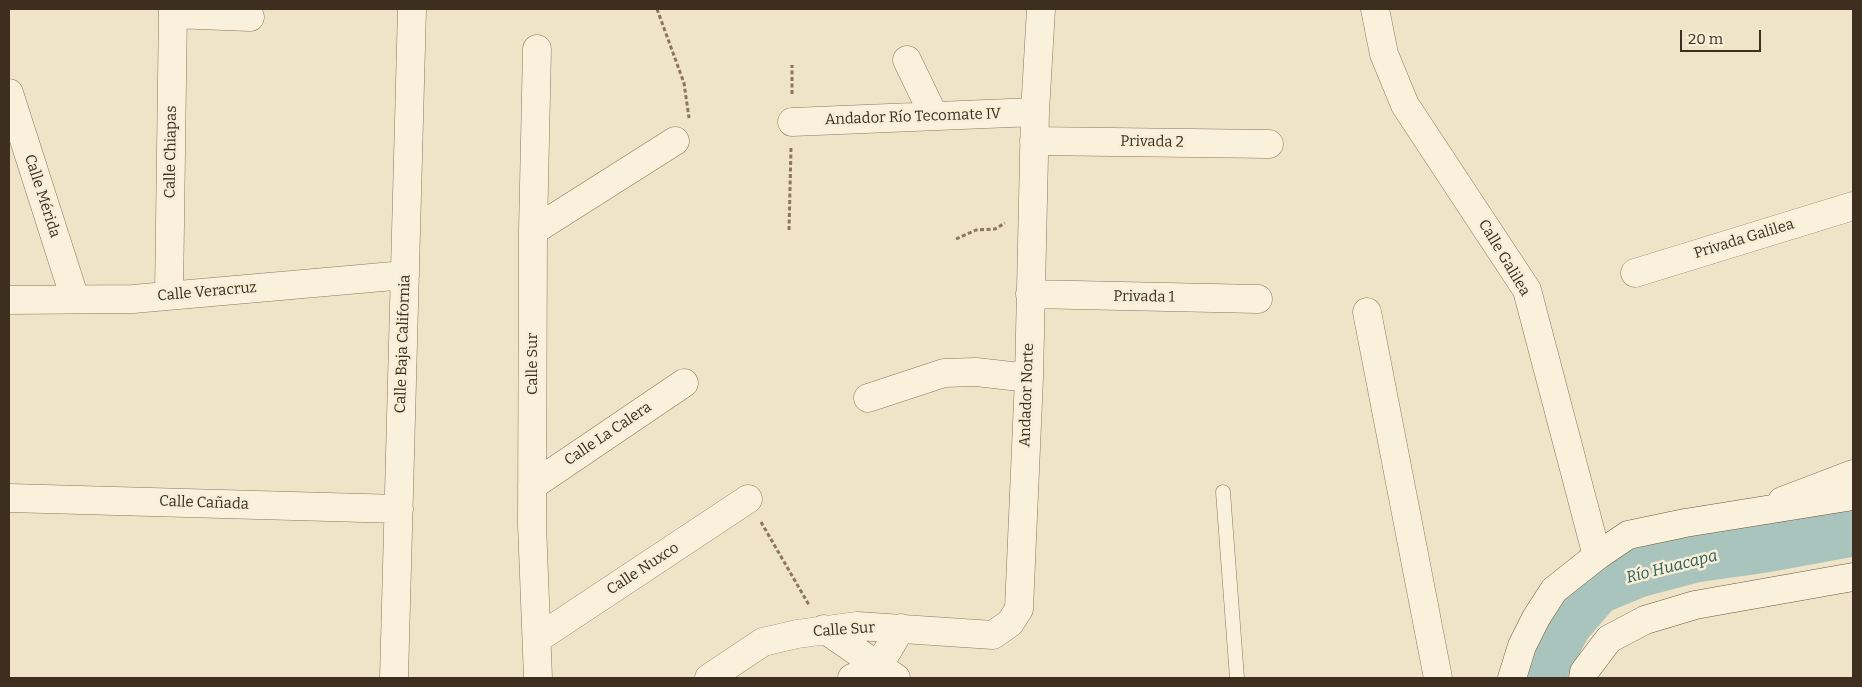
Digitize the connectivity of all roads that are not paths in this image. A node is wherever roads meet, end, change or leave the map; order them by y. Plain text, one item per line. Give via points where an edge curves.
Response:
1 (412, 9) edge
2 (1041, 9) edge
3 (1375, 9) edge
4 (173, 11) edge
5 (250, 17) dead end
6 (537, 49) dead end
7 (907, 60) dead end
8 (9, 93) edge
9 (1035, 112) junction
10 (934, 116) junction
11 (792, 122) dead end
12 (674, 141) road end
13 (1034, 141) junction
14 (1269, 144) dead end
15 (1853, 206) edge
16 (533, 231) junction
17 (1635, 273) dead end
18 (405, 275) junction
19 (1030, 294) junction
20 (169, 295) junction
21 (75, 299) junction
22 (1258, 299) dead end
23 (9, 300) edge
24 (1367, 312) dead end
25 (1029, 378) junction
26 (684, 383) dead end
27 (868, 398) dead end
28 (1853, 474) edge
29 (532, 486) junction
30 (1223, 492) dead end
31 (1853, 496) edge
32 (9, 498) edge
33 (748, 500) road end
34 (398, 509) junction
35 (1756, 511) junction
36 (1597, 556) junction
37 (1853, 577) edge
38 (901, 628) junction
39 (824, 629) junction
40 (537, 639) junction
41 (887, 672) edge
42 (394, 678) edge
43 (538, 678) edge
44 (709, 678) edge
45 (852, 678) edge
46 (1237, 678) edge
47 (1438, 678) edge
48 (1512, 678) edge
49 (1583, 678) edge

1 - 18 street, Calle Baja California
2 - 9 street, Andador Norte
3 - 36 street, Calle Galilea via 1384,54 1405,105 1528,290
4 - 5 street
4 - 20 street, Calle Chiapas
6 - 16 street, Calle Sur
7 - 10 street
8 - 21 street, Calle Mérida
9 - 10 street, Andador Río Tecomate IV
9 - 13 street, Andador Norte
10 - 11 street, Andador Río Tecomate IV
12 - 16 street
13 - 14 street, Privada 2
13 - 19 street, Andador Norte
15 - 17 street, Privada Galilea
16 - 29 street, Calle Sur
18 - 20 street, Calle Veracruz
18 - 34 street, Calle Baja California
19 - 22 street, Privada 1
19 - 25 street, Andador Norte
20 - 21 street, Calle Veracruz
21 - 23 street, Calle Veracruz
24 - 47 street
25 - 27 street via 976,372 944,373
25 - 38 street, Andador Norte via 1019,609 1010,623 993,635
26 - 29 street, Calle La Calera
28 - 35 street
29 - 40 street, Calle Sur
30 - 46 lane
31 - 35 street
32 - 34 street, Calle Cañada
33 - 40 street, Calle Nuxco
34 - 42 street, Calle Baja California
35 - 36 street via 1628,535
36 - 48 street via 1554,590 1522,646
37 - 49 street via 1695,605 1645,620 1609,639
38 - 39 street, Calle Sur via 858,626
38 - 41 street
39 - 41 street
39 - 44 street, Calle Sur via 762,642
40 - 43 street, Calle Sur
41 - 45 street

